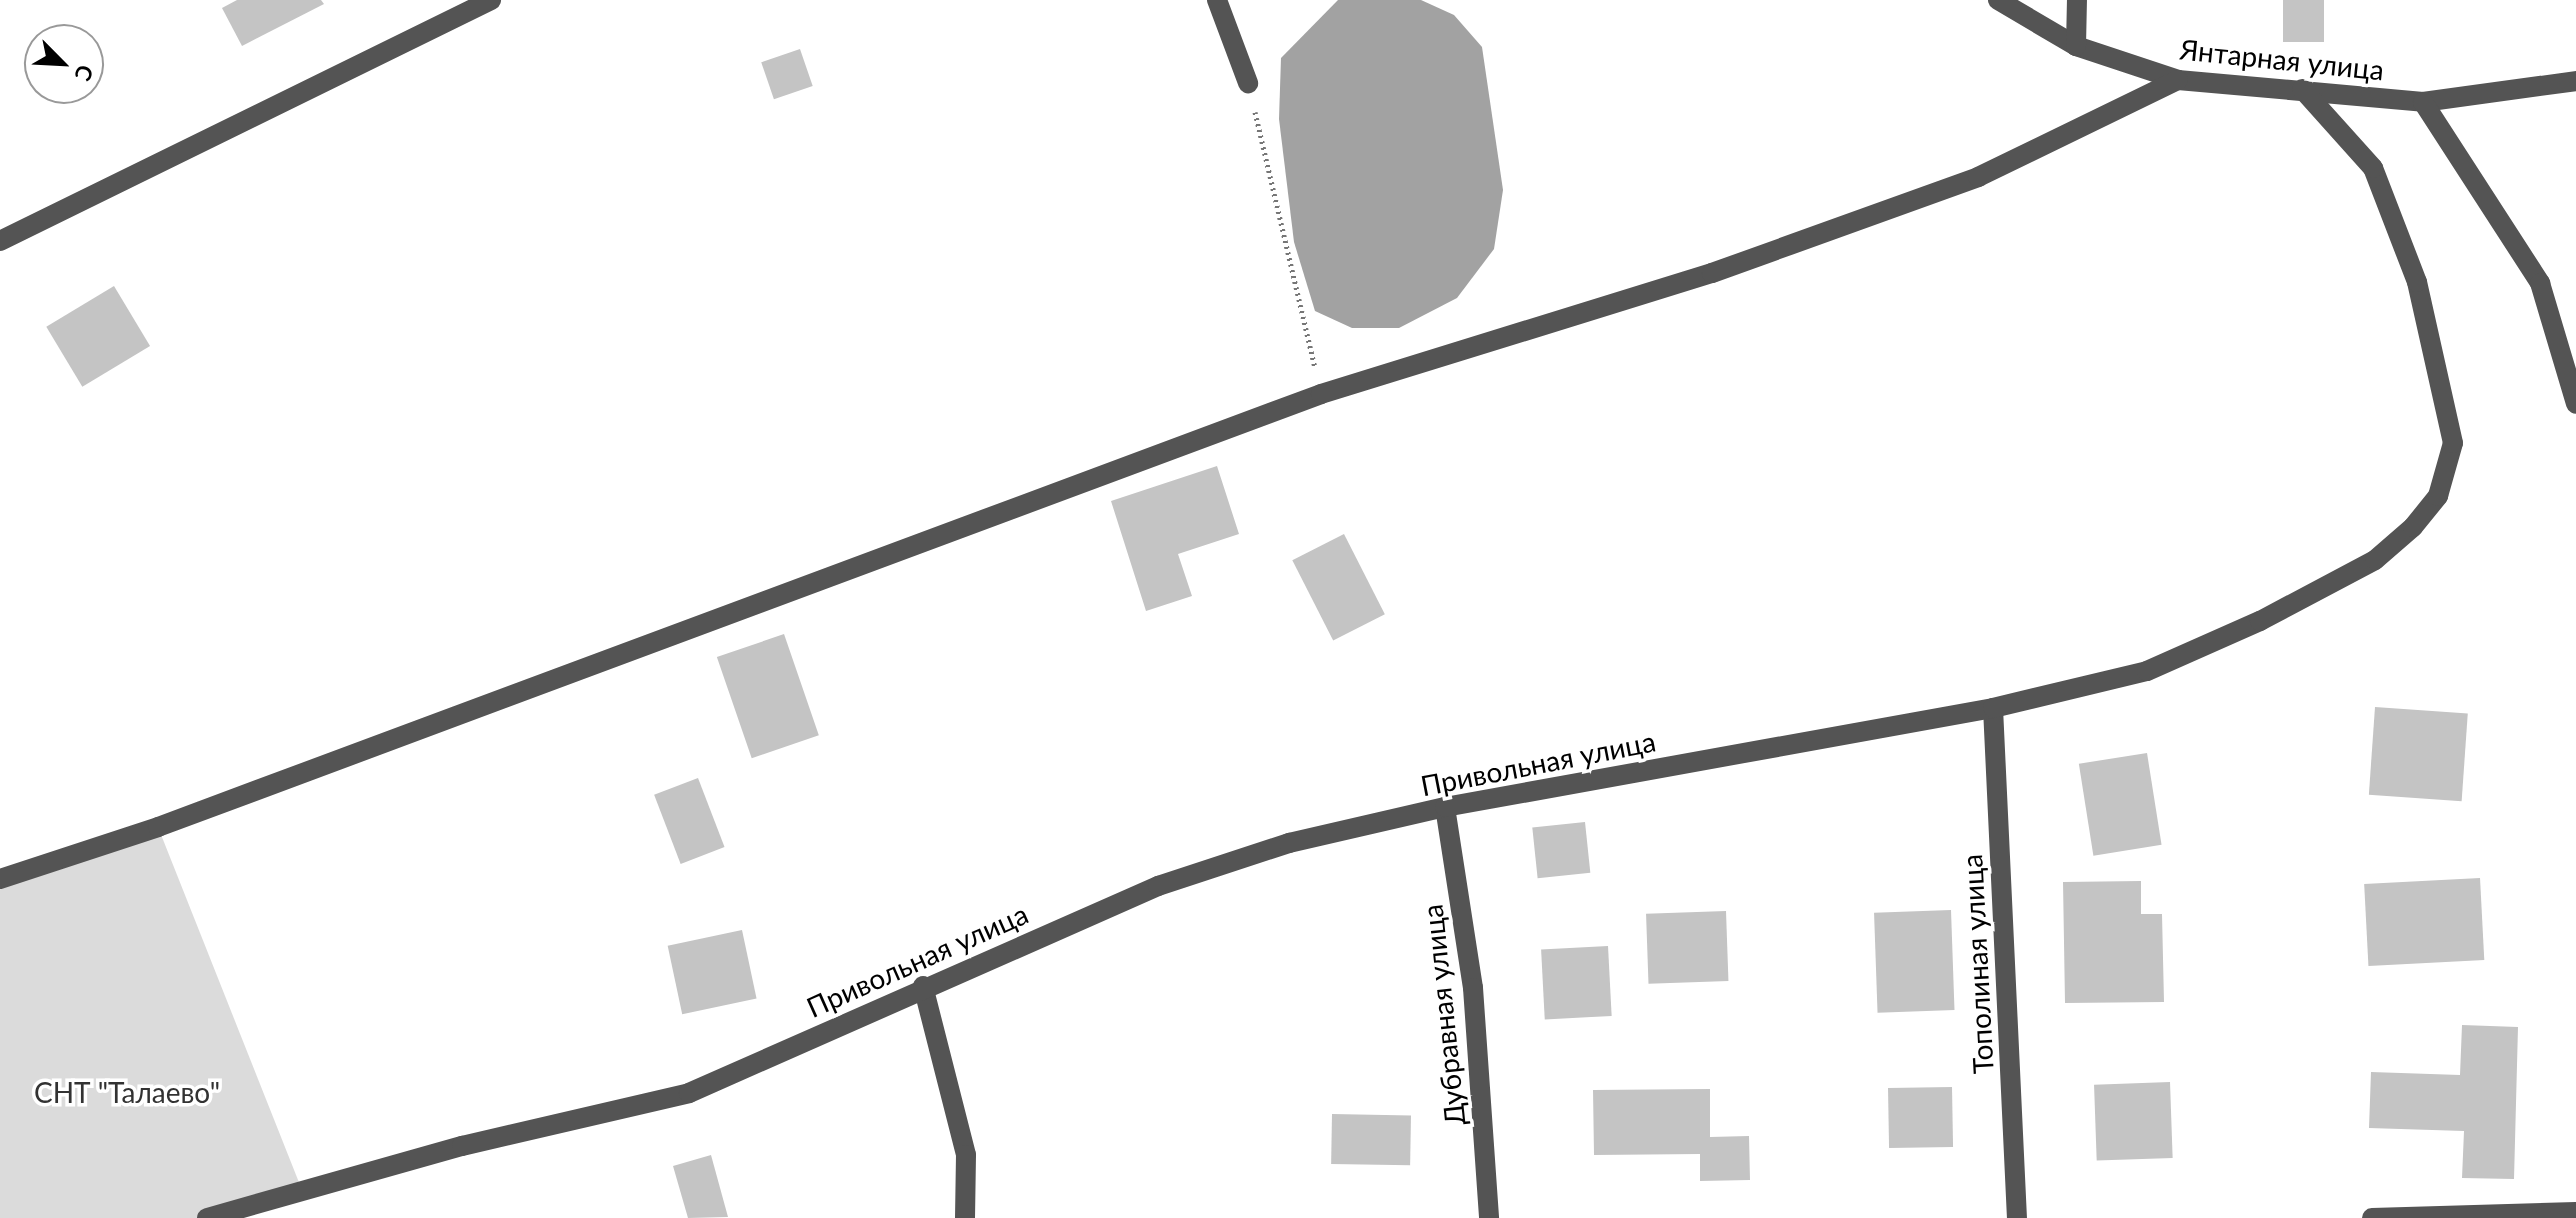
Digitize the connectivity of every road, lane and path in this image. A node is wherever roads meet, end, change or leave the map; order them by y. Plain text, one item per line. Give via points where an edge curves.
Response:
1 (491, 0) edge
2 (1217, 0) edge
3 (1998, 0) edge
4 (2077, 0) edge
5 (2076, 46) junction
6 (2178, 80) junction
7 (2576, 81) edge
8 (1248, 83) joint
9 (2302, 89) junction
10 (2423, 102) junction
11 (0, 241) edge
12 (1321, 394) junction
13 (2576, 404) edge
14 (1993, 708) junction
15 (1445, 807) junction
16 (0, 879) edge
17 (923, 986) junction
18 (2576, 1212) edge
19 (207, 1218) edge
20 (965, 1218) edge
21 (1489, 1218) edge
22 (2017, 1218) edge
23 (2372, 1218) edge

1 - 11 street
2 - 8 street
3 - 5 street, Янтарная улица
4 - 5 street
5 - 6 street, Янтарная улица
6 - 9 street, Янтарная улица
6 - 12 street via 1964,182 1712,273
7 - 10 street, Янтарная улица
8 - 12 path
9 - 10 street, Янтарная улица
9 - 14 street, Привольная улица via 2373,168 2417,282 2453,443 2438,496 2375,560 2260,621 2147,671
10 - 13 street via 2540,283
12 - 16 street via 158,827
14 - 15 street, Привольная улица
14 - 22 street, Тополиная улица
15 - 17 street, Привольная улица via 1289,843 1158,886
15 - 21 street, Дубравная улица via 1473,988
17 - 19 street, Привольная улица via 689,1093 462,1146
17 - 20 street via 966,1155
18 - 23 street

